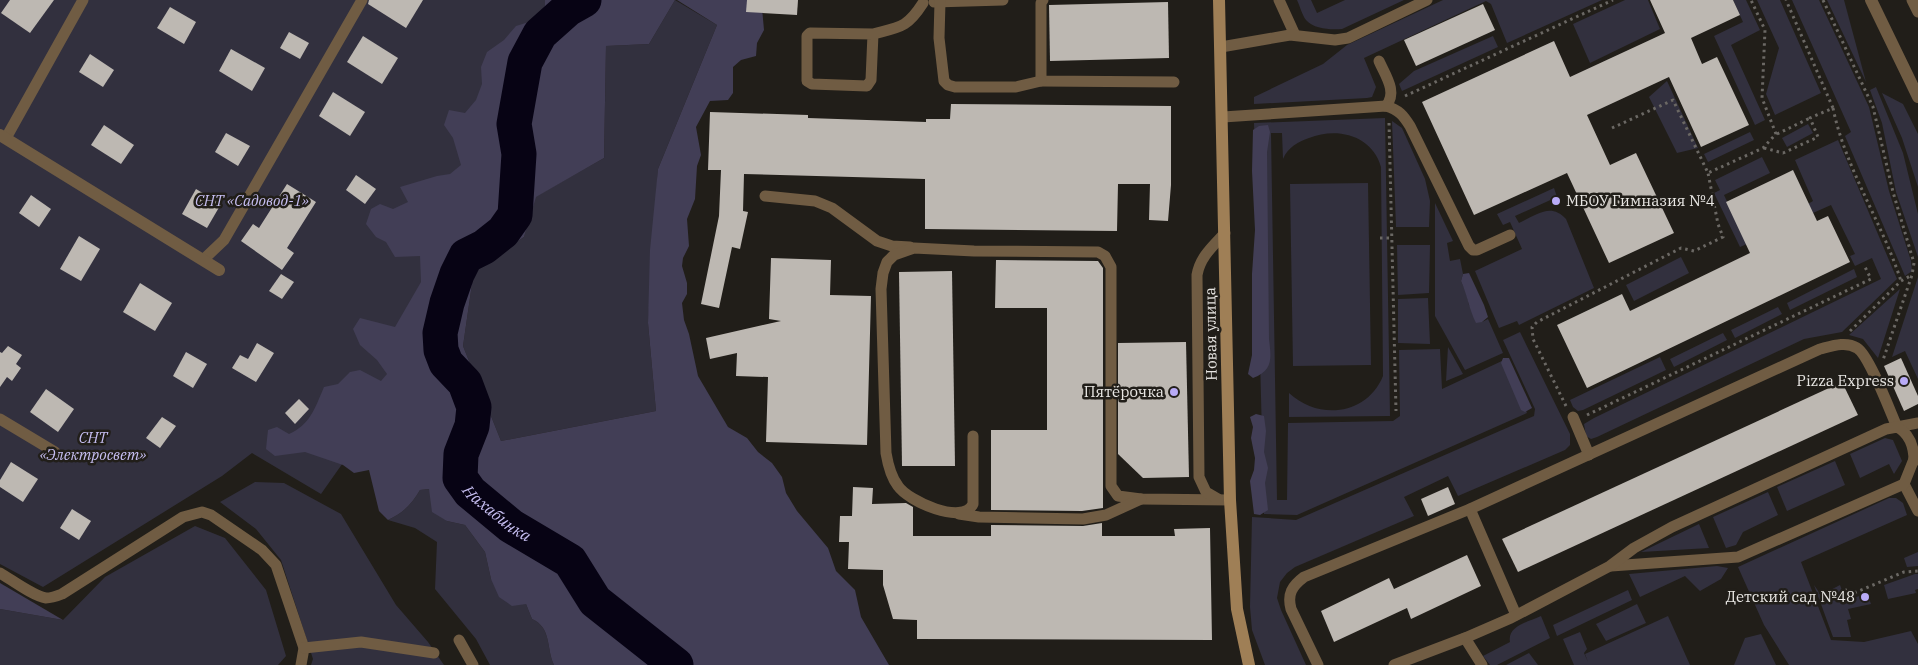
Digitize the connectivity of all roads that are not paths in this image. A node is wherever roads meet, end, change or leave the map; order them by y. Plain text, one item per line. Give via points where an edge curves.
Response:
1 (83, 0) edge
2 (362, 0) edge
3 (1002, 0) edge
4 (1043, 0) edge
5 (1219, 0) edge
6 (1279, 0) edge
7 (1427, 0) edge
8 (1871, 0) edge
9 (1912, 0) edge
10 (923, 2) edge
11 (940, 2) junction
12 (1918, 12) edge
13 (873, 34) junction
14 (1295, 35) junction
15 (1221, 47) junction
16 (1379, 60) dead end
17 (1041, 81) junction
18 (1174, 82) dead end
19 (1918, 97) edge
20 (1386, 106) junction
21 (1223, 117) junction
22 (3, 136) edge
23 (765, 196) dead end
24 (1225, 233) junction
25 (1510, 235) dead end
26 (914, 248) junction
27 (204, 259) junction
28 (220, 270) dead end
29 (1573, 417) road end
30 (0, 419) edge
31 (1918, 422) edge
32 (1897, 427) junction
33 (973, 436) dead end
34 (55, 452) dead end
35 (1589, 455) junction
36 (1916, 456) edge
37 (1904, 484) junction
38 (1141, 499) junction
39 (1225, 500) junction
40 (1470, 509) junction
41 (1918, 511) edge
42 (959, 514) junction
43 (1610, 566) junction
44 (0, 573) edge
45 (1516, 615) junction
46 (1464, 638) junction
47 (459, 640) dead end
48 (304, 648) junction
49 (434, 653) dead end
50 (301, 665) edge
51 (473, 665) edge
52 (1249, 665) edge
53 (1318, 665) edge
54 (1394, 665) edge
55 (1482, 665) edge

1 - 22 lane
2 - 27 lane via 224,240
3 - 11 lane
4 - 17 lane
5 - 15 street, Новая улица
6 - 14 lane
7 - 14 lane via 1348,38 1335,40
8 - 19 street
9 - 12 lane
10 - 11 lane
10 - 13 lane via 913,18 903,26
11 - 17 lane via 939,38 944,81 948,85 1016,86
13 - 13 lane via 871,80 867,86 812,84 807,81 807,36 810,33
14 - 15 lane
15 - 21 street, Новая улица
16 - 20 lane via 1391,88 1391,100
17 - 18 lane
20 - 21 lane
20 - 25 lane via 1403,114 1469,246 1473,250 1482,249
21 - 24 street, Новая улица
22 - 27 street
23 - 26 lane via 814,201 832,208 877,241
24 - 39 street, Новая улица
24 - 39 lane via 1202,259 1197,275 1199,477 1206,492
26 - 38 lane via 1098,252 1105,256 1111,267 1112,486 1118,496
26 - 42 lane via 894,255 883,273 886,453 898,488 939,510
27 - 28 street
29 - 35 lane
30 - 34 lane
31 - 32 lane
32 - 35 lane via 1862,352 1847,344 1835,345
32 - 36 lane via 1907,434
32 - 43 lane via 1886,429 1672,527
33 - 42 lane via 974,504
35 - 40 lane
36 - 37 lane
37 - 41 lane
37 - 43 lane via 1738,557
38 - 39 lane
38 - 42 lane via 1106,515 1083,519
39 - 52 street, Новая улица via 1237,608
40 - 45 lane
40 - 53 lane via 1321,569 1295,583 1290,590 1291,609
43 - 45 lane
44 - 48 lane via 37,595 53,597 183,518 202,512 262,550 276,565
45 - 46 lane
46 - 54 lane
46 - 55 lane
47 - 51 lane
48 - 49 lane via 361,642
48 - 50 lane

